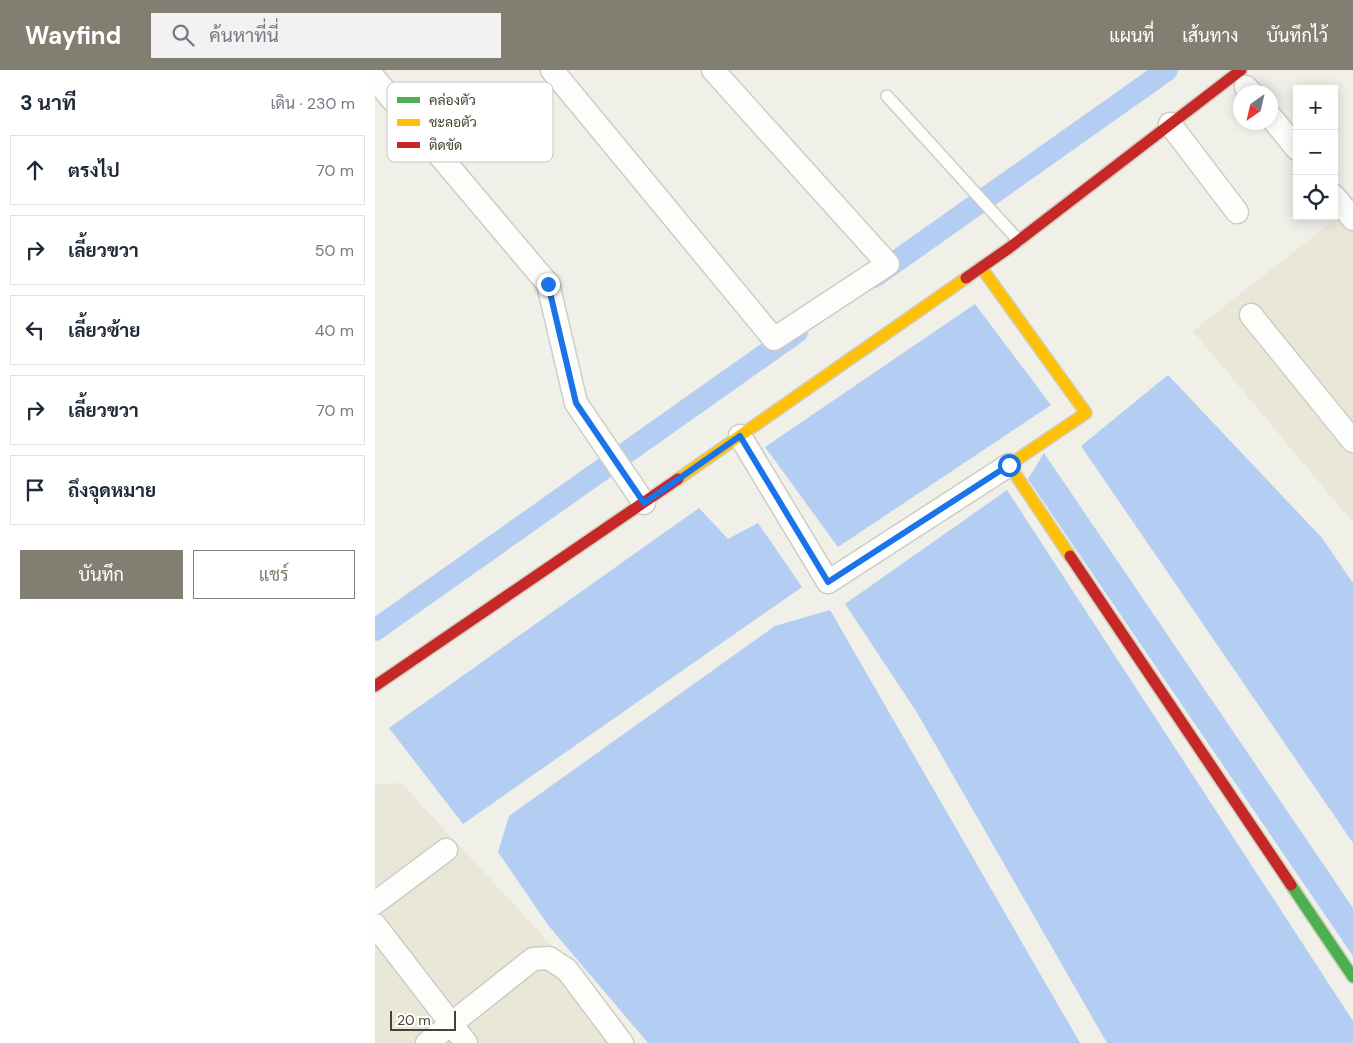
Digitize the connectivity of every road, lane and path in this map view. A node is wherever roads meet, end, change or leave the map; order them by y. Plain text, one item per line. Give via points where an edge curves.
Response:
1 (552, 70) edge
2 (713, 70) edge
3 (375, 79) edge
4 (1246, 83) edge
5 (387, 93) edge
6 (887, 96) dead end
7 (1170, 124) junction
8 (1278, 126) edge
9 (1293, 144) edge
10 (445, 162) edge
11 (1338, 201) edge
12 (1237, 212) dead end
13 (1353, 219) edge
14 (1017, 238) junction
15 (981, 267) junction
16 (1251, 315) dead end
17 (740, 436) junction
18 (1353, 441) edge
19 (1009, 465) junction
20 (641, 497) junction
21 (375, 686) edge
22 (445, 850) dead end
23 (375, 903) edge
24 (375, 925) edge
25 (1353, 977) edge
26 (452, 1024) junction
27 (427, 1043) edge
28 (466, 1043) edge
29 (622, 1043) edge

1 - 2 street via 774,339 888,264
3 - 5 street
4 - 7 street
6 - 14 lane
7 - 12 street
7 - 14 street
8 - 9 street
10 - 20 street via 548,284 576,403
11 - 13 street
14 - 15 street
15 - 17 street
15 - 19 street via 1086,413
16 - 18 street
17 - 19 street via 828,582
17 - 20 street
19 - 25 street
20 - 21 street
22 - 23 street
24 - 26 street
26 - 27 street
26 - 28 street
26 - 29 street via 533,959 549,958 567,970

